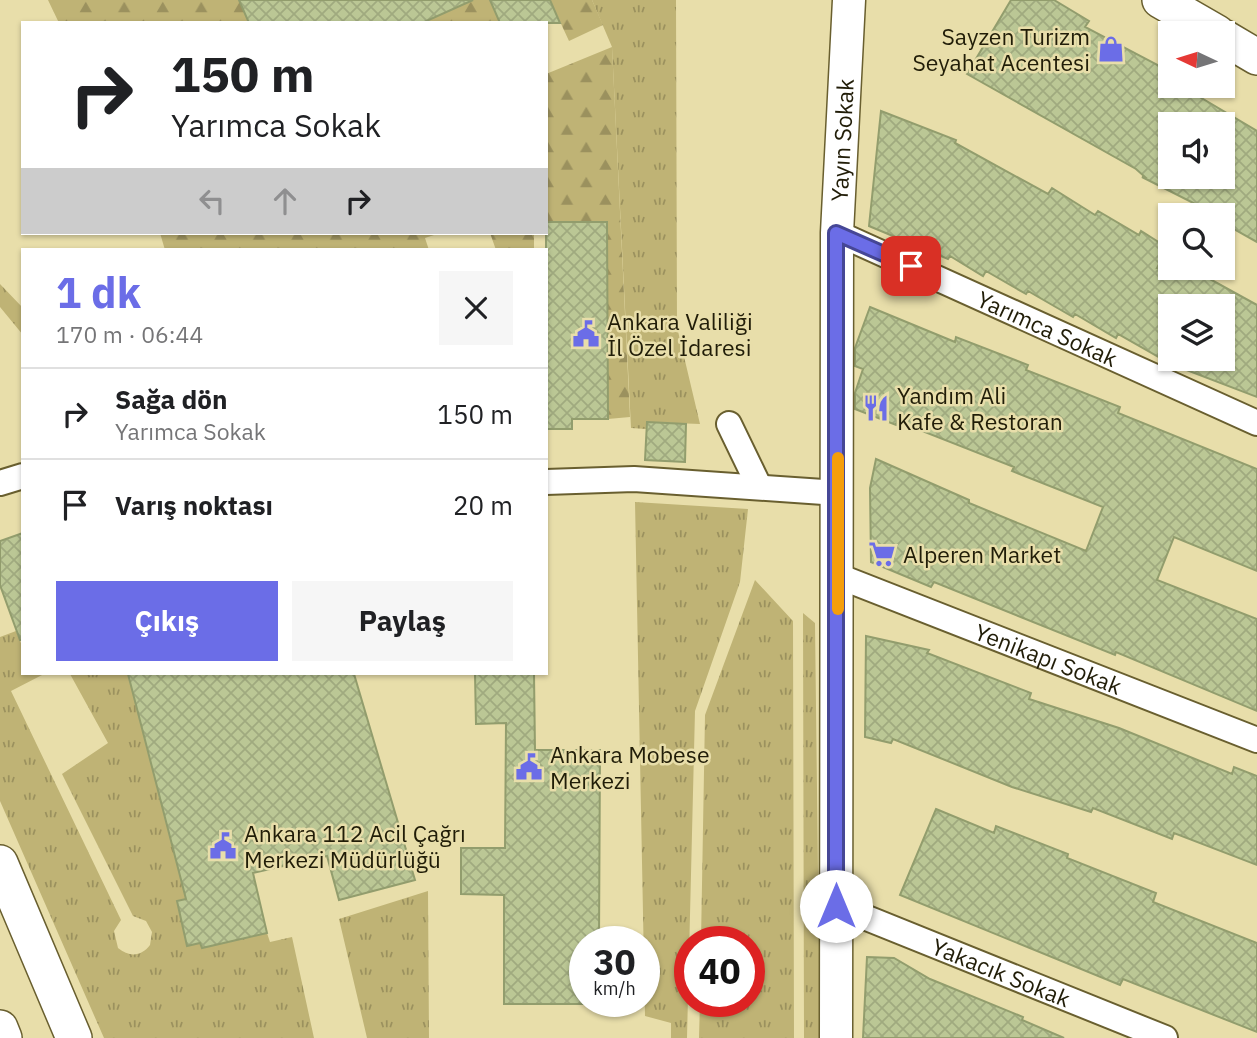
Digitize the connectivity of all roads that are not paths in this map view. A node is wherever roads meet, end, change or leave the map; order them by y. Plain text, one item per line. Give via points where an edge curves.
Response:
1 (849, 0) edge
2 (1160, 0) edge
3 (1196, 21) edge
4 (1236, 45) edge
5 (1257, 57) edge
6 (836, 233) junction
7 (1257, 423) edge
8 (729, 424) dead end
9 (21, 477) edge
10 (548, 482) edge
11 (0, 483) edge
12 (759, 486) junction
13 (838, 493) junction
14 (838, 576) junction
15 (1257, 740) edge
16 (0, 863) edge
17 (836, 906) junction
18 (0, 1028) edge
19 (4, 1038) edge
20 (74, 1038) edge
21 (836, 1038) edge
22 (1166, 1038) edge

1 - 6 street, Yayın Sokak
2 - 3 main road
4 - 5 main road
6 - 7 street, Yarımca Sokak
6 - 13 street, Yayın Sokak
8 - 12 street
9 - 11 street
10 - 12 street via 634,479
12 - 13 street
13 - 14 street, Yayın Sokak
14 - 15 street, Yenikapı Sokak
14 - 17 street, Yayın Sokak
16 - 20 main road
17 - 21 street, Yayın Sokak
17 - 22 street, Yakacık Sokak
18 - 19 main road

